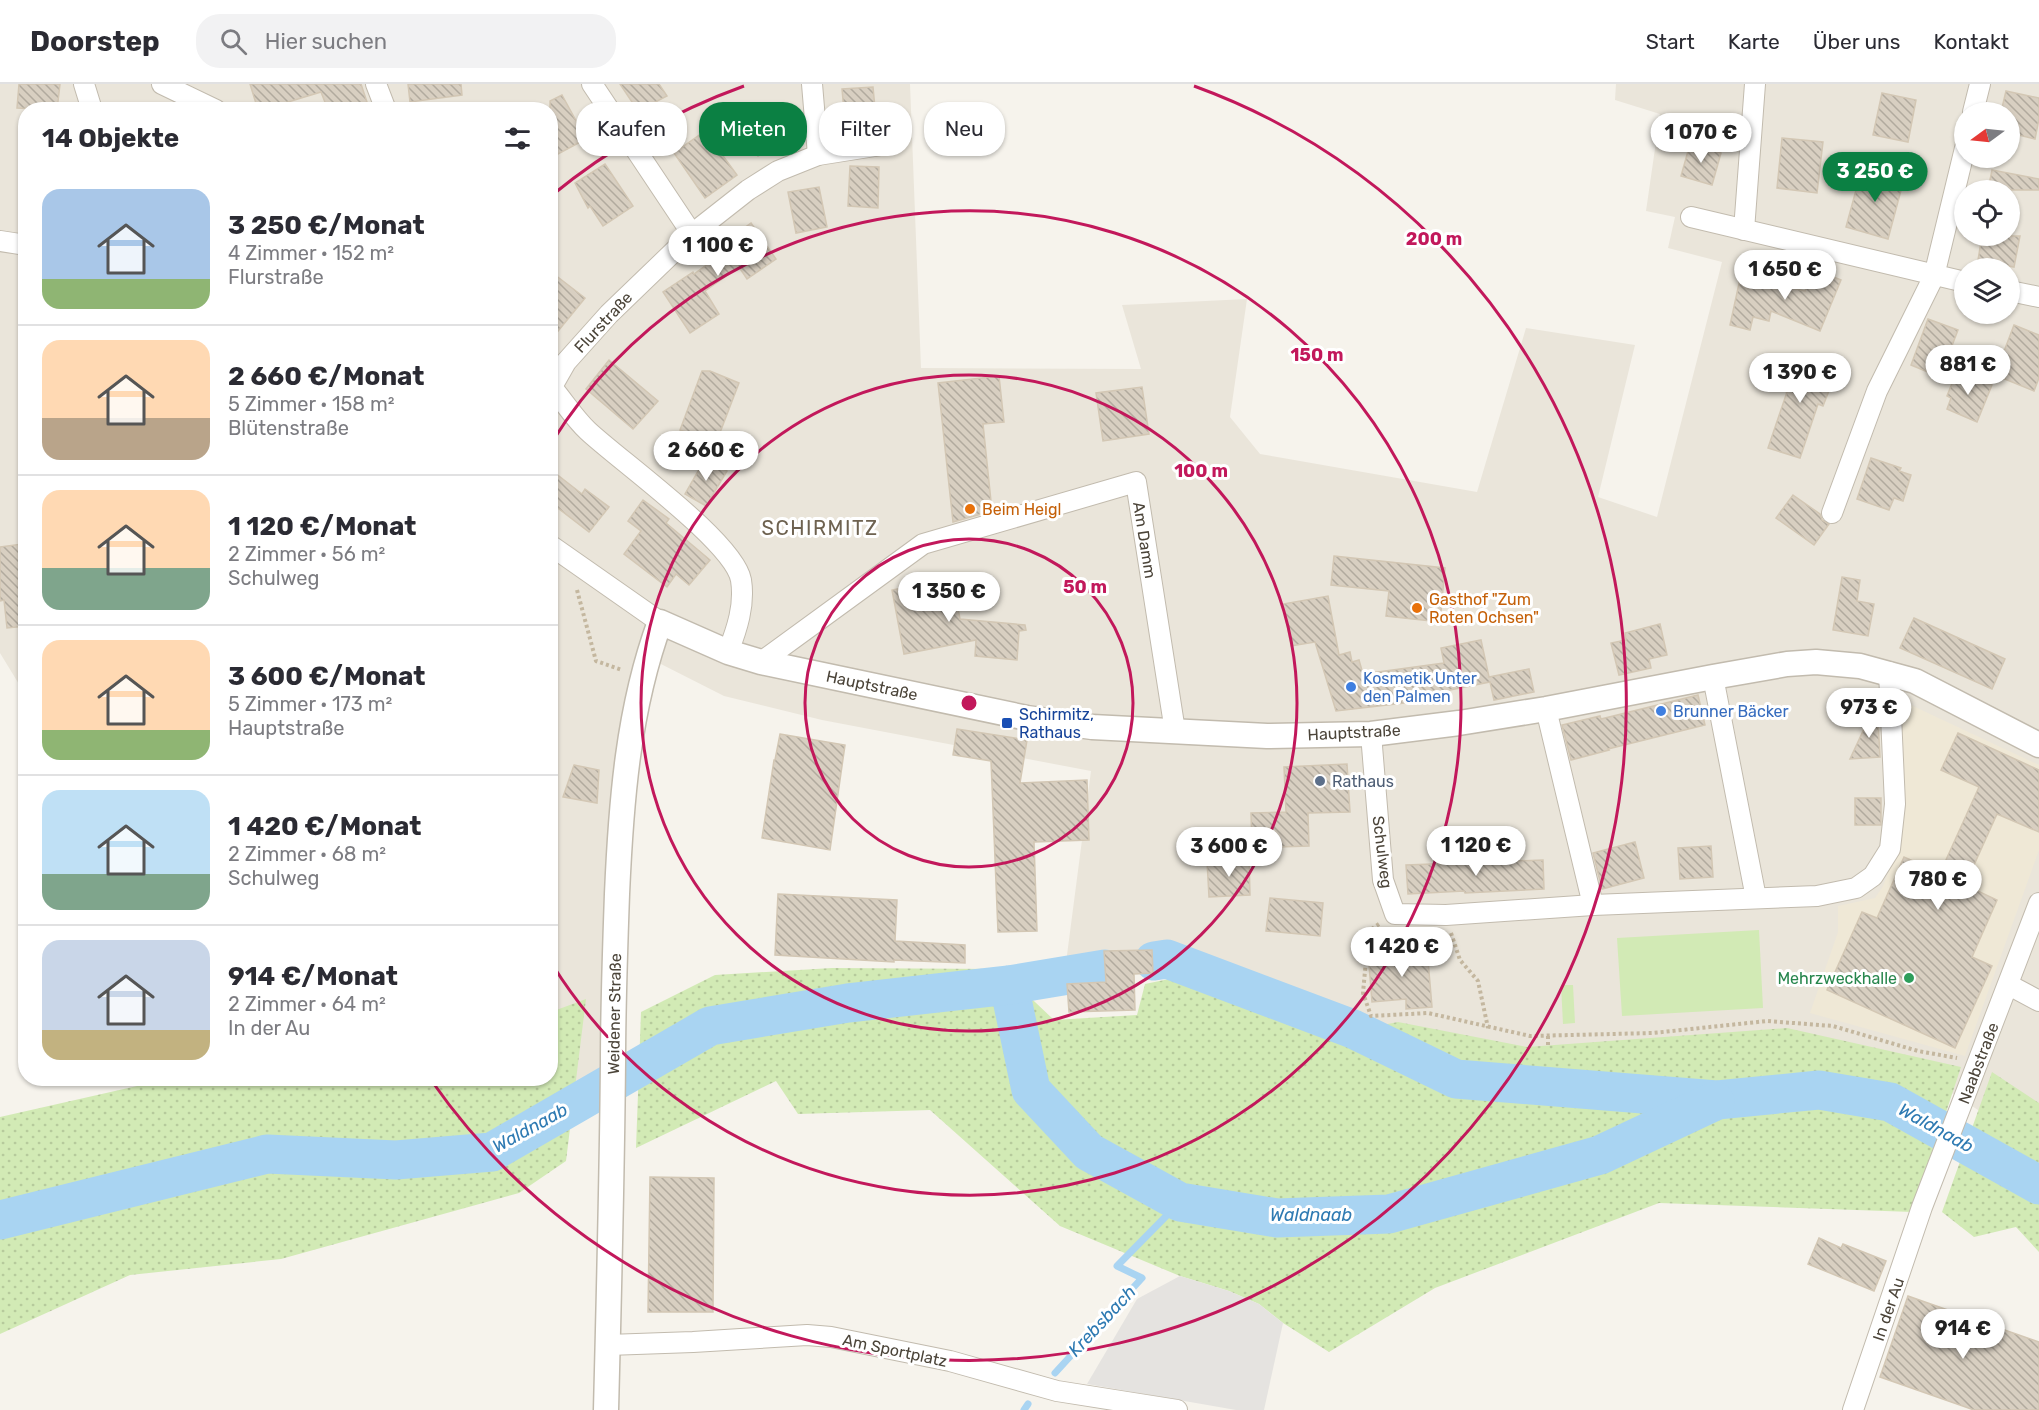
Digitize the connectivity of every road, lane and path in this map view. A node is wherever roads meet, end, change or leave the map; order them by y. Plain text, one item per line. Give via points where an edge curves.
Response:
1 (84, 84) edge
2 (162, 84) edge
3 (376, 84) edge
4 (592, 84) edge
5 (812, 84) edge
6 (1755, 84) edge
7 (1980, 84) edge
8 (90, 102) edge
9 (199, 102) edge
10 (383, 102) edge
11 (1976, 102) edge
12 (818, 155) joint
13 (1960, 168) edge
14 (1691, 217) dead end
15 (1744, 230) junction
16 (692, 234) junction
17 (0, 241) edge
18 (18, 244) edge
19 (1934, 276) junction
20 (1954, 280) edge
21 (2020, 293) edge
22 (2039, 297) edge
23 (558, 375) edge
24 (558, 395) edge
25 (1832, 513) dead end
26 (558, 551) edge
27 (569, 559) junction
28 (660, 622) junction
29 (728, 652) junction
30 (761, 662) junction
31 (618, 669) dead end
32 (1889, 672) junction
33 (1713, 677) junction
34 (1546, 709) junction
35 (1175, 731) junction
36 (1371, 734) junction
37 (2039, 746) edge
38 (1756, 898) junction
39 (2039, 903) edge
40 (1593, 906) junction
41 (1395, 914) junction
42 (1446, 915) junction
43 (2031, 946) edge
44 (2008, 985) junction
45 (2039, 1001) edge
46 (1488, 1028) junction
47 (1548, 1036) junction
48 (1548, 1047) dead end
49 (1976, 1068) junction
50 (1922, 1208) joint
51 (608, 1345) junction
52 (606, 1410) edge
53 (1177, 1410) edge
54 (1854, 1410) edge

1 - 8 street
2 - 9 street
3 - 10 street
4 - 16 street
5 - 12 street
6 - 15 street
7 - 11 street
12 - 16 street, Flurstraße via 778,171
13 - 19 street
14 - 15 street
15 - 19 street
16 - 23 street, Flurstraße via 609,314
17 - 18 street
19 - 20 street
19 - 25 street via 1877,392
21 - 22 street
24 - 29 street via 586,429 702,527 727,555 741,579 741,611
26 - 27 street
27 - 28 street
27 - 31 path via 596,661
28 - 29 street, Hauptstraße
28 - 51 street, Weidener Straße via 643,673 628,751 620,823
29 - 30 street, Hauptstraße
30 - 35 street, Hauptstraße via 1027,718 1092,727
30 - 35 street, Am Damm via 923,544 1136,482
32 - 33 street, Hauptstraße via 1816,662
32 - 37 street, Hauptstraße via 1915,681
32 - 38 street via 1895,804 1890,849 1873,876 1856,888 1817,896
33 - 34 street, Hauptstraße
33 - 38 street
34 - 36 street, Hauptstraße
34 - 40 street
35 - 36 street, Hauptstraße
36 - 41 street, Schulweg via 1383,880
38 - 40 street
39 - 43 street, Naabstraße
40 - 42 street
41 - 42 street
41 - 46 path via 1372,929 1364,993 1371,1016 1428,1013
42 - 46 path via 1460,960 1478,981
43 - 44 street, Naabstraße
44 - 45 street
44 - 49 street, Naabstraße
46 - 47 path
47 - 48 path
47 - 49 path via 1653,1033 1767,1021 1833,1026 1918,1051 1959,1058
49 - 50 street, Naabstraße
50 - 54 street, In der Au
51 - 52 street, Weidener Straße
51 - 53 street, Am Sportplatz via 831,1337 950,1362 1057,1391

